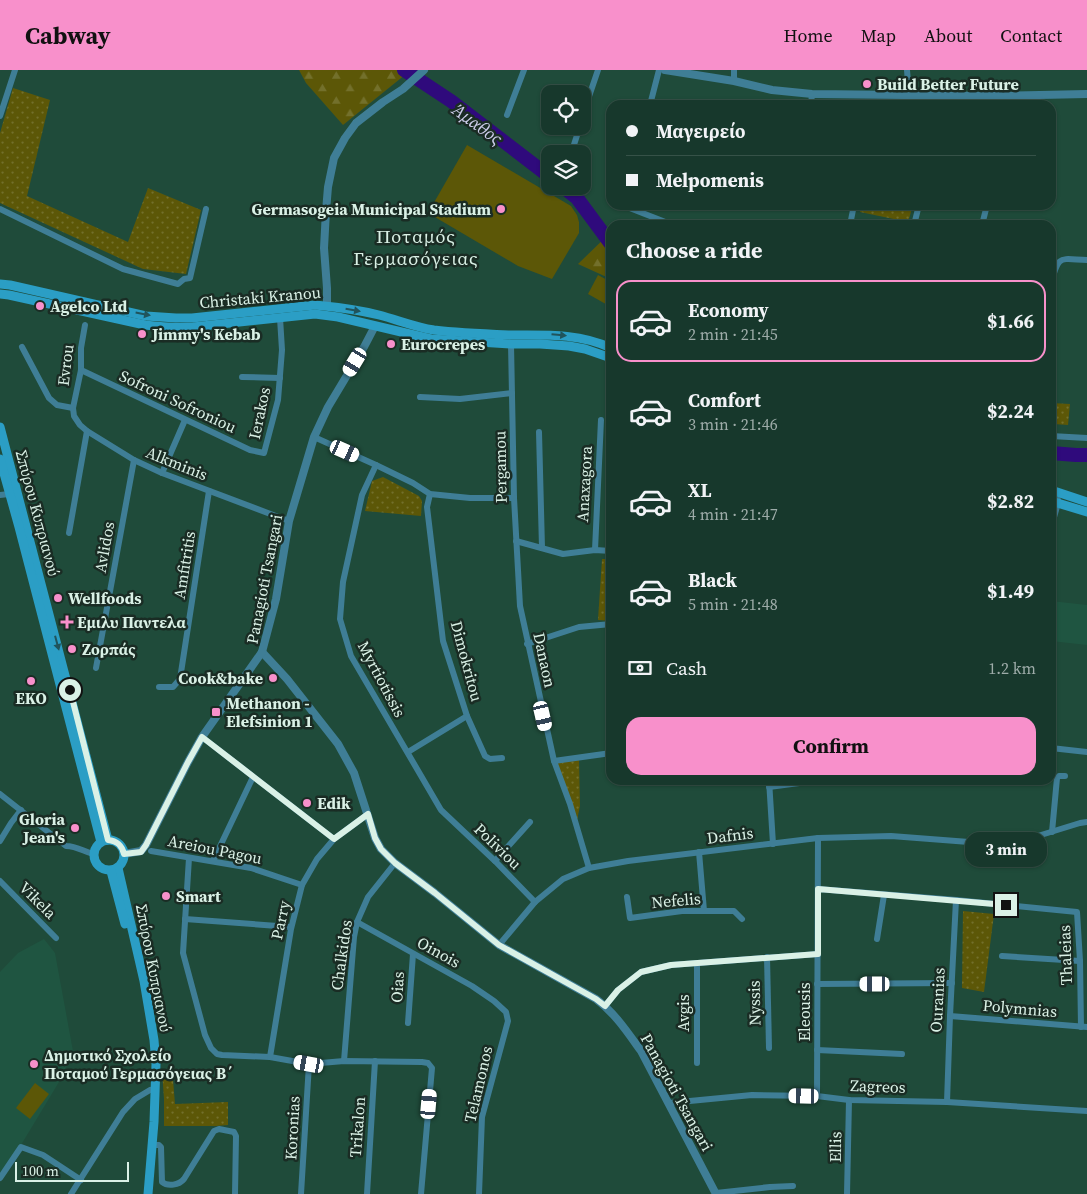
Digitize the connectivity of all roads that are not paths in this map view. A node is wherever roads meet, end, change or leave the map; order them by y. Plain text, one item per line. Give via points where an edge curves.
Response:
1 (15, 70) edge
2 (424, 70) edge
3 (524, 70) edge
4 (598, 70) edge
5 (659, 70) edge
6 (665, 70) edge
7 (734, 70) edge
8 (907, 70) edge
9 (734, 81) junction
10 (0, 90) edge
11 (591, 91) edge
12 (7, 93) junction
13 (812, 94) junction
14 (909, 94) junction
15 (1087, 94) edge
16 (994, 96) junction
17 (651, 100) edge
18 (811, 100) edge
19 (994, 100) edge
20 (0, 116) edge
21 (506, 116) dead end
22 (206, 209) dead end
23 (0, 210) edge
24 (635, 210) edge
25 (660, 220) edge
26 (1087, 260) edge
27 (1056, 264) edge
28 (0, 284) edge
29 (0, 294) edge
30 (327, 306) junction
31 (378, 315) junction
32 (280, 318) junction
33 (85, 325) dead end
34 (375, 326) junction
35 (511, 344) junction
36 (606, 346) edge
37 (22, 347) dead end
38 (606, 356) edge
39 (80, 370) junction
40 (242, 377) dead end
41 (280, 378) junction
42 (512, 394) junction
43 (420, 397) dead end
44 (73, 408) junction
45 (185, 420) junction
46 (602, 420) dead end
47 (0, 426) edge
48 (87, 431) junction
49 (539, 432) dead end
50 (1056, 436) edge
51 (314, 437) junction
52 (1087, 438) edge
53 (264, 453) joint
54 (0, 459) edge
55 (134, 460) junction
56 (376, 465) junction
57 (162, 473) junction
58 (209, 491) junction
59 (1056, 491) edge
60 (5, 494) edge
61 (430, 494) junction
62 (514, 498) junction
63 (1056, 502) edge
64 (1087, 502) edge
65 (1087, 512) edge
66 (288, 521) junction
67 (69, 533) dead end
68 (516, 541) junction
69 (542, 548) junction
70 (595, 550) junction
71 (606, 551) edge
72 (606, 624) edge
73 (527, 644) junction
74 (262, 652) junction
75 (96, 668) dead end
76 (159, 687) dead end
77 (467, 716) junction
78 (202, 737) junction
79 (1056, 749) edge
80 (408, 752) junction
81 (1087, 752) edge
82 (606, 754) edge
83 (502, 758) dead end
84 (554, 762) junction
85 (1065, 776) dead end
86 (253, 777) junction
87 (770, 785) edge
88 (0, 794) edge
89 (21, 810) junction
90 (441, 810) joint
91 (368, 814) junction
92 (530, 822) dead end
93 (1087, 822) edge
94 (1052, 832) junction
95 (818, 838) junction
96 (334, 839) junction
97 (1028, 840) dead end
98 (0, 841) edge
99 (105, 841) junction
100 (773, 844) junction
101 (995, 844) dead end
102 (151, 851) dead end
103 (699, 852) junction
104 (94, 854) junction
105 (124, 854) junction
106 (188, 858) junction
107 (213, 861) junction
108 (495, 861) junction
109 (395, 863) junction
110 (589, 868) junction
111 (115, 869) junction
112 (0, 881) edge
113 (302, 885) junction
114 (818, 889) junction
115 (884, 895) junction
116 (627, 897) dead end
117 (956, 900) junction
118 (534, 902) junction
119 (704, 911) junction
120 (185, 919) junction
121 (742, 919) dead end
122 (357, 922) junction
123 (291, 926) junction
124 (56, 938) dead end
125 (876, 939) dead end
126 (499, 945) junction
127 (413, 954) junction
128 (818, 954) junction
129 (1002, 956) dead end
130 (767, 957) junction
131 (1080, 962) junction
132 (697, 963) junction
133 (952, 983) junction
134 (818, 984) junction
135 (605, 1006) junction
136 (506, 1012) joint
137 (950, 1016) junction
138 (408, 1023) dead end
139 (1084, 1027) edge
140 (769, 1048) dead end
141 (817, 1050) junction
142 (902, 1054) dead end
143 (270, 1057) junction
144 (344, 1061) junction
145 (375, 1061) junction
146 (697, 1063) dead end
147 (309, 1064) junction
148 (150, 1090) junction
149 (817, 1096) junction
150 (849, 1100) junction
151 (947, 1102) junction
152 (669, 1103) junction
153 (1087, 1111) edge
154 (152, 1145) junction
155 (0, 1178) edge
156 (80, 1180) junction
157 (793, 1186) dead end
158 (71, 1194) edge
159 (143, 1194) edge
160 (148, 1194) edge
161 (235, 1194) edge
162 (301, 1194) edge
163 (366, 1194) edge
164 (421, 1194) edge
165 (479, 1194) edge
166 (716, 1194) edge
167 (847, 1194) edge

1 - 12 street
2 - 30 street via 356,123 334,158 328,187 324,248
3 - 21 street
4 - 11 street
5 - 17 street
6 - 9 street
7 - 9 street
8 - 14 street
9 - 13 street via 772,90
10 - 12 street
12 - 20 street
13 - 14 street
13 - 18 street
14 - 16 street
15 - 16 street
16 - 19 street
22 - 23 street via 190,278 178,284 123,269
24 - 25 street
26 - 27 street via 1065,259
28 -> 30 main road, Christaki Kranou via 160,317 192,318
29 - 32 main road, Christaki Kranou via 145,325 175,328
30 -> 31 main road, Christaki Kranou
31 - 34 street, Panagioti Tsangari
31 -> 36 main road, Christaki Kranou via 432,330 571,336
32 - 34 main road, Christaki Kranou via 315,314
32 - 41 street, Ierakos
33 - 39 street, Evrou
34 - 35 main road, Christaki Kranou via 431,339
34 - 51 street, Panagioti Tsangari
35 - 38 main road, Christaki Kranou via 569,346
35 - 42 street, Pergamou
37 - 44 street via 49,398 57,405
39 - 44 street, Evrou
39 - 45 street, Sofroni Sofroniou
40 - 41 street, Ierakos
41 - 53 street, Ierakos via 278,400
42 - 43 street via 460,399
42 - 62 street, Pergamou
44 - 48 street, Alkminis via 74,416
45 - 53 street, Sofroni Sofroniou via 250,450
45 - 57 street
46 - 70 street, Anaxagora
47 -> 99 main road, Σπύρου Κυπριανού
48 - 55 street, Alkminis
48 - 67 street
49 - 69 street
50 - 52 street
51 - 56 street
51 - 66 street, Panagioti Tsangari
54 - 60 main road, Σπύρου Κυπριανού
55 - 57 street, Alkminis
55 - 75 street, Avlidos
56 - 61 street
56 - 80 street, Myrtiotissis via 362,495 343,582 340,619 351,656
57 - 58 street, Alkminis
58 - 66 street, Alkminis
58 - 76 street, Amfitritis via 180,679 173,686
59 - 64 main road
60 - 99 main road, Σπύρου Κυπριανού
61 - 62 street
61 - 77 street, Dimokritou via 427,507 443,642
62 - 68 street, Pergamou
63 - 65 main road
66 - 74 street, Panagioti Tsangari via 276,599
68 - 69 street
68 - 73 street, Danaon via 520,606
69 - 70 street via 563,554
70 - 71 street
72 - 73 street via 579,626
73 - 84 street, Danaon
74 - 78 street
74 - 91 street, Panagioti Tsangari via 338,744 354,773
77 - 80 street
77 - 83 street, Dimokritou via 485,756
78 - 86 street
78 - 105 street via 146,845 141,852
79 - 81 street
80 - 90 street, Myrtiotissis
82 - 84 street
84 - 110 street, Danaon
85 - 94 street via 1057,778
86 - 96 street
86 - 107 street
87 - 100 street
88 - 89 street
89 - 98 street
89 - 104 street via 66,846
90 - 108 street, Poliviou
91 - 96 street, Parry
91 - 109 street, Panagioti Tsangari via 378,844
92 - 108 street
93 - 94 street
94 - 97 street
95 - 100 street, Dafnis
95 - 101 street, Dafnis via 891,836
95 - 114 street, Eleousis
96 - 113 street, Parry
99 - 104 main road via 97,845
99 - 105 main road via 116,841
100 - 103 street, Dafnis
102 - 106 street, Areiou Pagou
103 - 110 street, Dafnis
103 - 119 street
104 - 111 main road via 99,867
105 - 111 main road via 122,864
106 - 107 street, Areiou Pagou
106 - 120 street
107 - 113 street, Areiou Pagou via 251,868
108 - 118 street, Poliviou
109 - 122 street, Chalkidos via 368,897
109 - 126 street, Panagioti Tsangari
110 - 118 street, Dafnis via 563,879
111 - 148 main road, Σπύρου Κυπριανού via 149,1041
111 - 154 main road, Σπύρου Κυπριανού via 144,981 154,1040
112 - 124 street, Vikela
113 - 123 street, Parry
114 - 115 street
114 - 128 street, Eleousis
115 - 117 street
115 - 125 street
116 - 119 street, Nefelis via 630,918
117 - 131 street, Thaleias via 1077,912
117 - 133 street, Ouranias
118 - 126 street, Dafnis
119 - 121 street, Nefelis via 734,911
120 - 123 street
120 - 143 street via 183,954 211,1048 222,1056
122 - 127 street, Oinois
122 - 144 street, Chalkidos
123 - 143 street, Parry
126 - 135 street, Panagioti Tsangari
127 - 136 street, Oinois via 472,986
127 - 138 street, Oias
128 - 130 street
128 - 134 street, Eleousis
129 - 131 street
130 - 132 street
130 - 140 street, Nyssis
131 - 139 street, Thaleias
132 - 135 street via 641,972 618,990
132 - 146 street, Avgis
133 - 134 street
133 - 137 street, Ouranias
134 - 141 street, Eleousis
135 - 152 street, Panagioti Tsangari via 641,1051
136 - 165 street, Telamonos via 508,1022 482,1117
137 - 139 street, Polymnias
137 - 151 street, Ouranias
141 - 142 street
141 - 149 street, Eleousis
143 - 147 street
144 - 145 street
144 - 147 street
145 - 163 street, Trikalon
145 - 164 street via 428,1063 432,1068
147 - 162 street, Koronias
148 - 156 street via 123,1112
148 - 159 main road, Σπύρου Κυπριανού
149 - 150 street, Zagreos
149 - 152 street, Zagreos via 752,1095
150 - 151 street, Zagreos
150 - 167 street, Ellis
151 - 153 street, Zagreos
152 - 166 street, Panagioti Tsangari
154 - 160 main road, Σπύρου Κυπριανού
154 - 161 street via 162,1147 162,1182 167,1185 184,1179 214,1131 234,1132
155 - 156 street via 22,1147 43,1155
156 - 158 street
157 - 166 street

